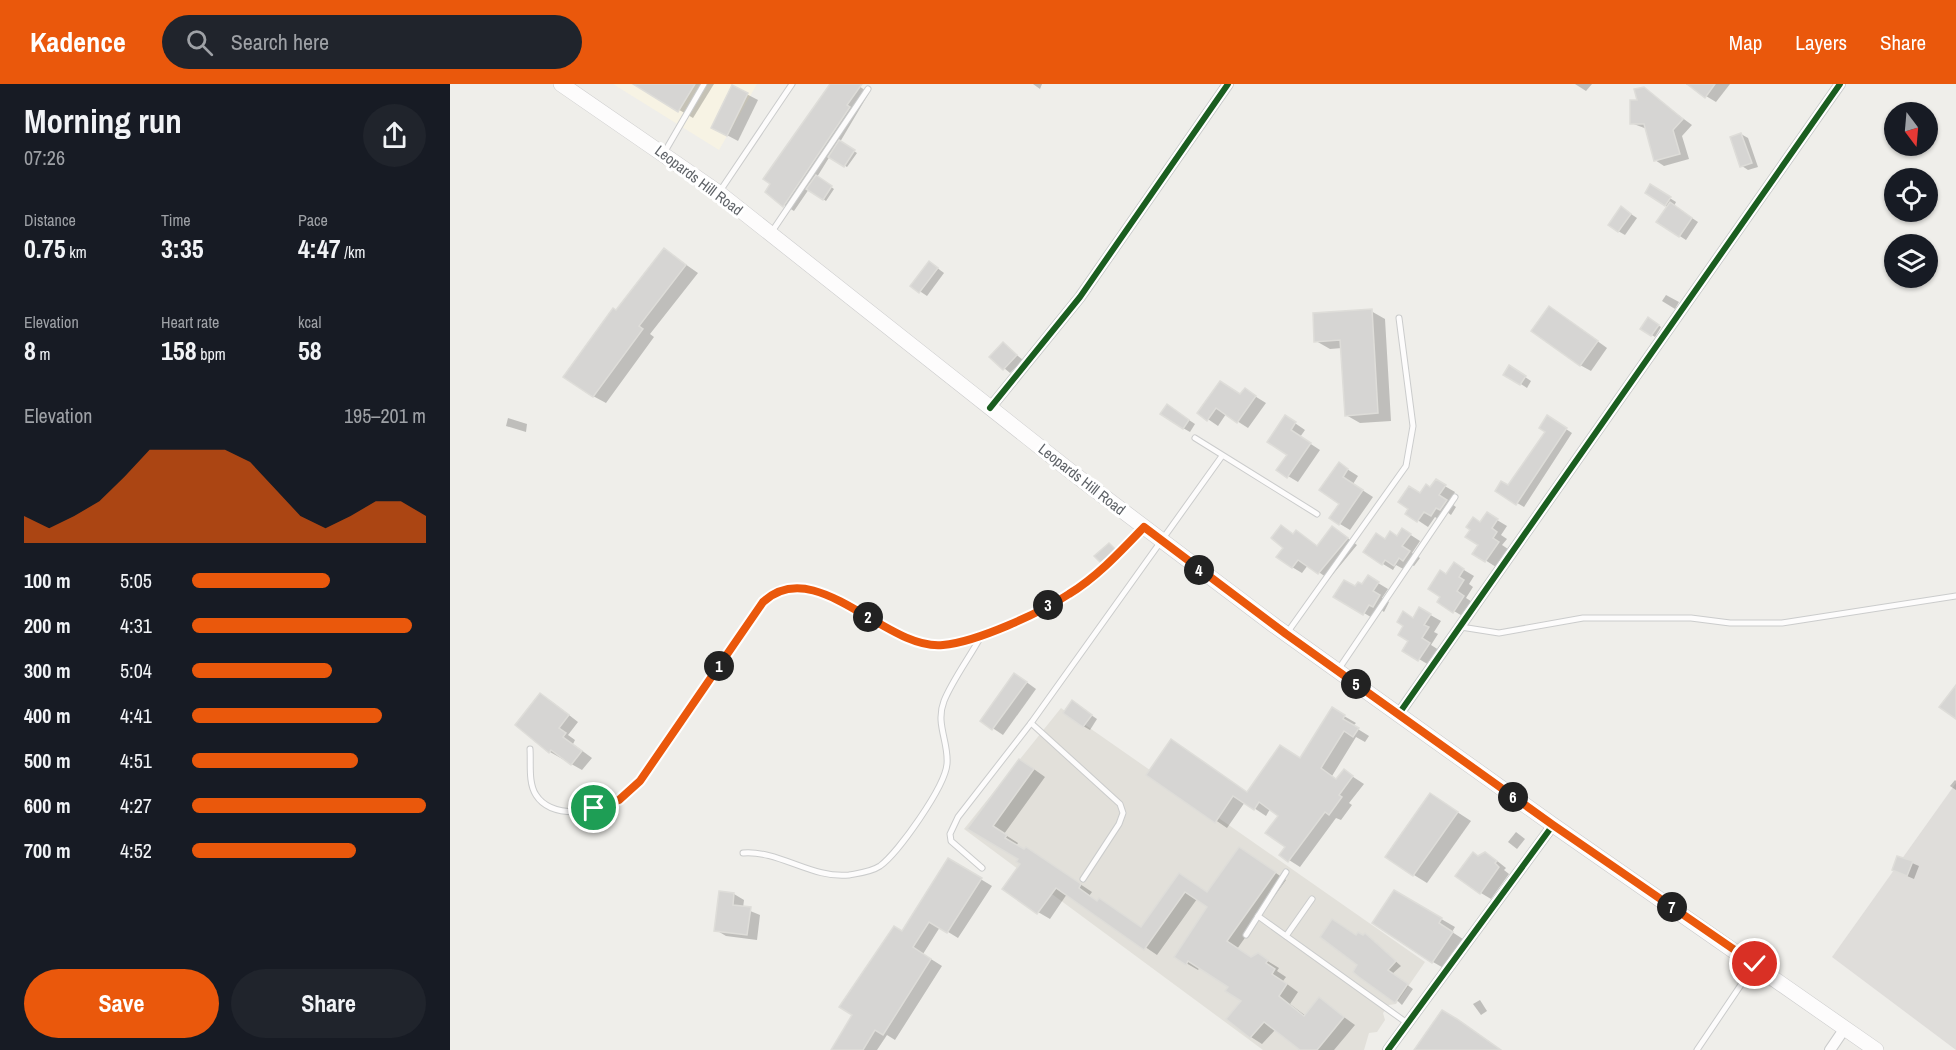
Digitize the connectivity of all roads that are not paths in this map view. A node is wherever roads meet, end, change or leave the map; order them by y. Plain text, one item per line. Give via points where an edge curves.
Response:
1 (561, 84) edge
2 (704, 84) edge
3 (792, 84) edge
4 (1228, 84) edge
5 (1840, 84) edge
6 (868, 89) dead end
7 (664, 153) junction
8 (719, 193) junction
9 (770, 234) junction
10 (1400, 318) dead end
11 (990, 408) junction
12 (1195, 438) dead end
13 (1222, 456) junction
14 (1455, 497) dead end
15 (1317, 514) dead end
16 (1144, 527) junction
17 (1162, 542) junction
18 (1956, 596) edge
19 (1459, 627) junction
20 (1286, 634) junction
21 (980, 638) junction
22 (1337, 671) junction
23 (1398, 715) junction
24 (1030, 723) junction
25 (530, 749) dead end
26 (1553, 825) junction
27 (743, 853) dead end
28 (982, 868) dead end
29 (1286, 872) dead end
30 (1083, 879) dead end
31 (1312, 899) dead end
32 (1258, 916) junction
33 (1246, 935) dead end
34 (1286, 936) junction
35 (1755, 964) junction
36 (1407, 1023) junction
37 (1845, 1028) junction
38 (1388, 1050) edge
39 (1697, 1050) edge
40 (1830, 1050) edge
41 (1876, 1050) edge

1 - 7 main road, Leopards Hill Road
2 - 7 lane
3 - 8 lane
4 - 11 street via 1080,297
5 - 19 street
6 - 9 lane
7 - 8 main road, Leopards Hill Road
8 - 9 main road, Leopards Hill Road
9 - 11 main road, Leopards Hill Road
10 - 20 lane via 1413,426 1406,466
11 - 16 main road, Leopards Hill Road
12 - 13 lane
13 - 15 lane
13 - 17 lane
14 - 22 lane
16 - 17 main road, Leopards Hill Road
16 - 21 lane via 1114,558 1069,594
17 - 20 main road, Leopards Hill Road
17 - 24 lane
18 - 19 lane via 1782,623 1595,618 1499,633
19 - 23 street
20 - 22 main road, Leopards Hill Road
21 - 25 lane via 941,646 928,644 815,590 790,588 774,592 763,602 640,781 619,800 576,812 554,809 538,798 534,790
21 - 27 lane via 944,701 940,729 947,764 943,778 930,803 888,859 872,870 848,875 824,873 755,852
22 - 23 main road, Leopards Hill Road
23 - 26 main road, Leopards Hill Road
24 - 28 lane via 958,817 950,834 951,841
24 - 30 lane via 1120,804 1123,813 1119,824
26 - 35 main road, Leopards Hill Road
26 - 36 street
29 - 32 lane
31 - 34 lane
32 - 33 lane
32 - 34 lane
34 - 36 lane
35 - 37 main road, Leopards Hill Road
35 - 39 lane
36 - 38 street
37 - 40 street
37 - 41 main road, Leopards Hill Road

